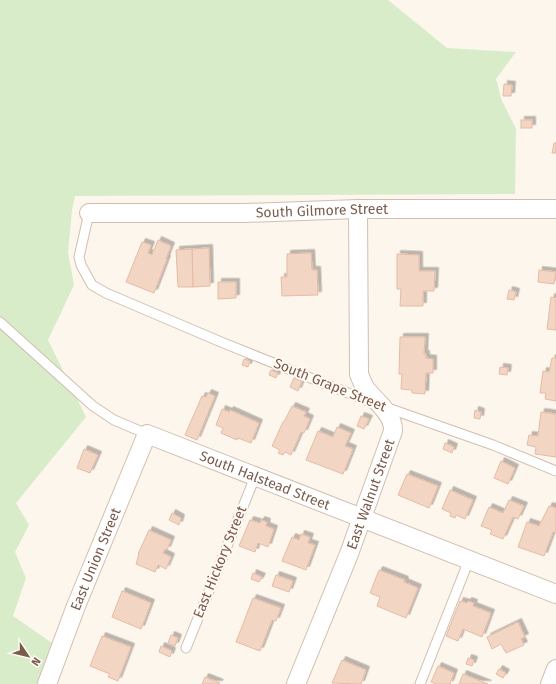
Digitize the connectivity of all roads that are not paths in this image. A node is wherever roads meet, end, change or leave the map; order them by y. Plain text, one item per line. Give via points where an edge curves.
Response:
1 (358, 209) junction
2 (556, 209) edge
3 (89, 213) joint
4 (0, 322) edge
5 (381, 406) junction
6 (147, 434) junction
7 (556, 471) edge
8 (255, 476) junction
9 (362, 519) junction
10 (469, 560) junction
11 (556, 594) edge
12 (186, 648) dead end
13 (556, 670) edge
14 (47, 684) edge
15 (296, 684) edge
16 (420, 684) edge
17 (550, 684) edge

1 - 2 street, South Gilmore Street
1 - 3 street, South Gilmore Street via 245,213
1 - 5 street, East Walnut Street via 359,374 365,387
3 - 5 lane, South Grape Street via 79,256 92,285 221,342
4 - 6 lane, South Halstead Street via 93,406 114,420
5 - 7 lane, South Grape Street via 492,444
5 - 9 street, East Walnut Street via 393,423 393,431
6 - 8 street, South Halstead Street
6 - 14 street, East Union Street via 76,606
8 - 9 street, South Halstead Street
8 - 12 lane, East Hickory Street
9 - 10 street, South Halstead Street
9 - 15 street, East Walnut Street
10 - 11 street, South Halstead Street
10 - 16 lane
13 - 17 street

